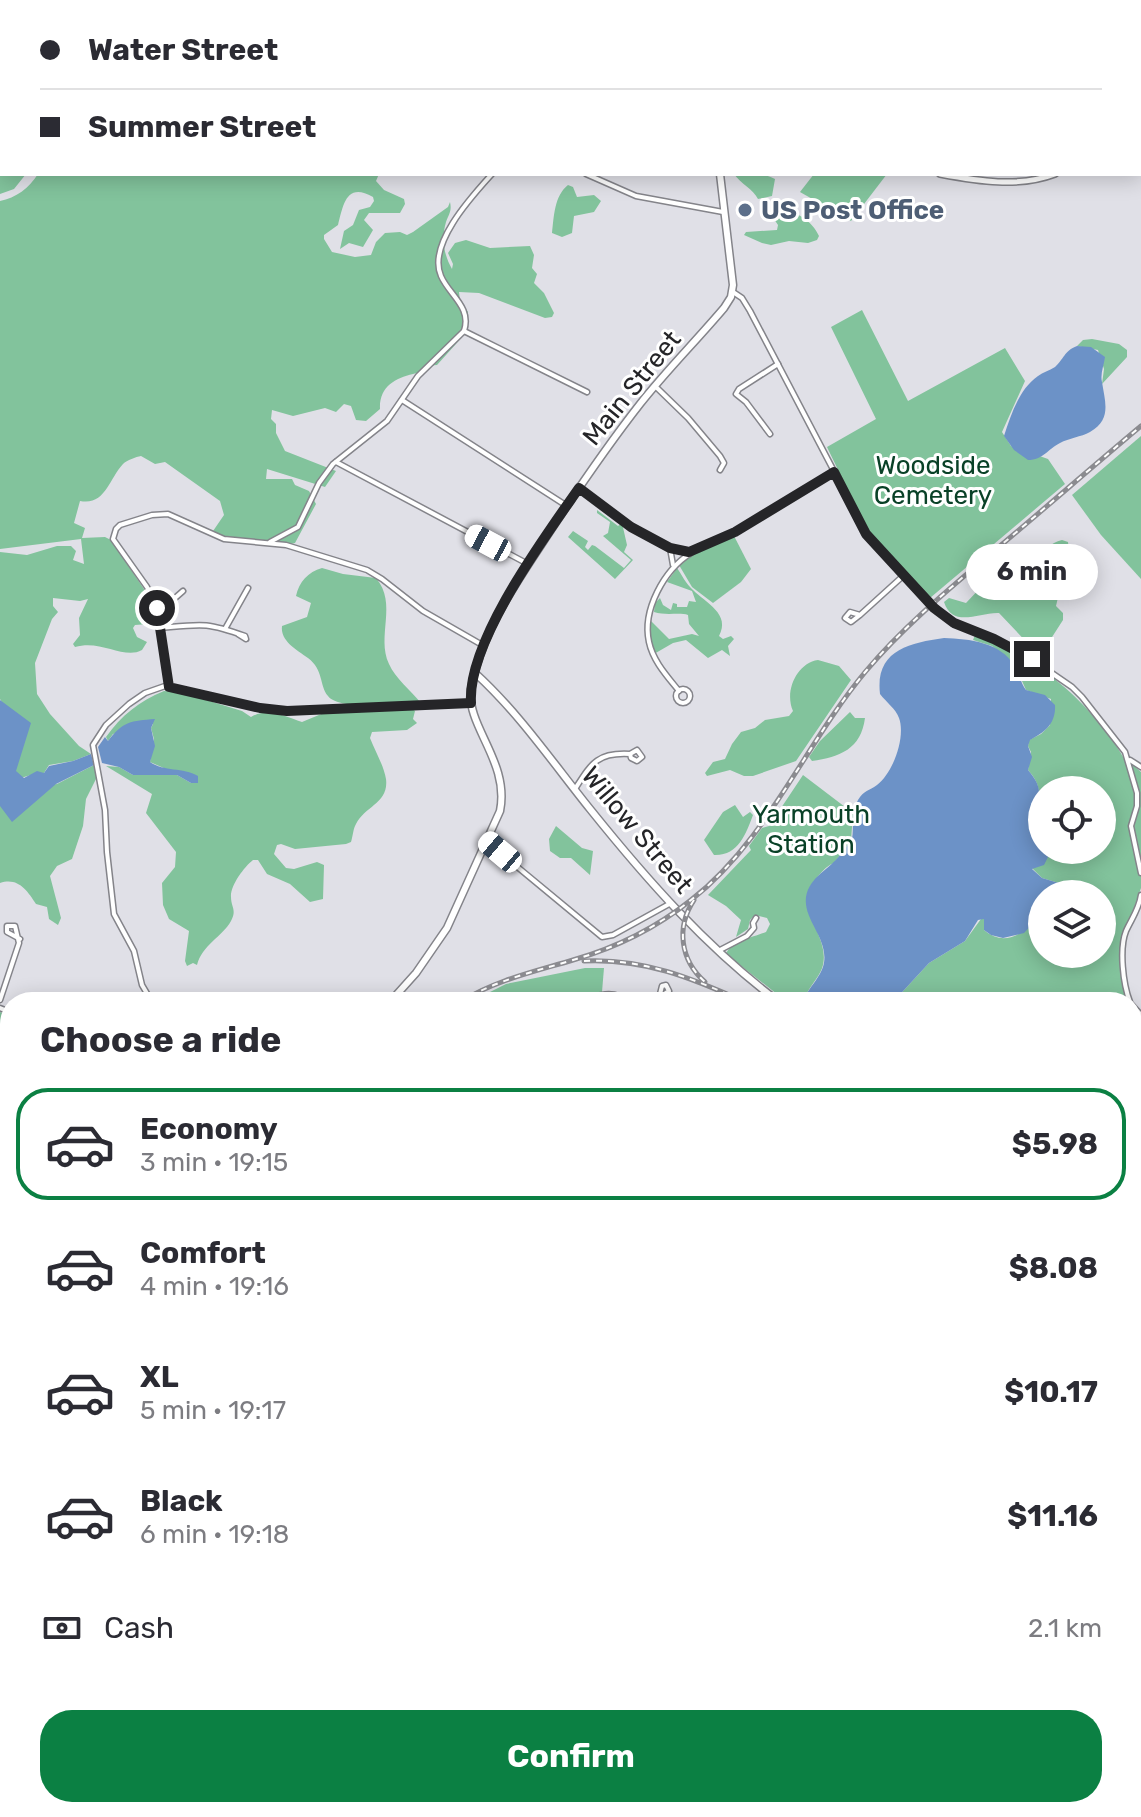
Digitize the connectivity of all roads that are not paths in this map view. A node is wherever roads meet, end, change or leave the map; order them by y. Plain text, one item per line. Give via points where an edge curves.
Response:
1 (490, 176) edge
2 (591, 176) edge
3 (720, 176) edge
4 (953, 176) edge
5 (1047, 176) edge
6 (726, 212) junction
7 (733, 292) junction
8 (464, 331) junction
9 (778, 364) junction
10 (655, 386) junction
11 (587, 392) dead end
12 (402, 400) junction
13 (770, 434) dead end
14 (335, 462) junction
15 (720, 470) dead end
16 (834, 472) junction
17 (579, 488) junction
18 (567, 506) junction
19 (287, 535) junction
20 (268, 543) junction
21 (286, 545) junction
22 (670, 548) junction
23 (693, 552) junction
24 (528, 564) junction
25 (673, 568) junction
26 (904, 576) junction
27 (248, 588) dead end
28 (183, 591) dead end
29 (158, 613) junction
30 (860, 615) dead end
31 (161, 628) junction
32 (225, 629) junction
33 (238, 634) dead end
34 (484, 646) junction
35 (475, 673) junction
36 (169, 687) junction
37 (679, 691) dead end
38 (471, 703) junction
39 (630, 754) dead end
40 (1128, 759) junction
41 (1141, 767) edge
42 (575, 789) junction
43 (486, 841) junction
44 (1141, 873) edge
45 (1141, 895) edge
46 (671, 903) junction
47 (756, 918) dead end
48 (20, 939) dead end
49 (718, 952) junction
50 (3, 992) edge
51 (146, 992) edge
52 (398, 992) edge
53 (767, 992) edge
54 (1128, 992) edge

1 - 8 street via 458,213 439,262 464,313
2 - 6 street via 636,196
3 - 6 main road
4 - 5 street via 1022,182
6 - 7 main road
7 - 9 street via 744,301
7 - 10 main road, Main Street
8 - 11 street
8 - 12 street via 418,376
9 - 13 street via 736,394
9 - 16 street
10 - 15 street via 720,456
10 - 17 main road, Main Street
12 - 14 street via 385,423
12 - 18 street
14 - 19 street via 319,483 303,521
14 - 24 street
16 - 23 street
16 - 26 street via 866,534
17 - 18 main road, Main Street
17 - 22 street
18 - 24 main road, Main Street
19 - 20 street
19 - 21 street
20 - 21 street
20 - 29 street via 224,539 164,514 120,525 113,539
21 - 34 street via 377,575 423,611
22 - 23 street
22 - 25 street
23 - 25 street
24 - 34 main road, Main Street
25 - 37 street via 657,592 648,640 657,663
26 - 30 street
26 - 40 street via 947,619 1024,654 1063,680
27 - 32 street
28 - 29 street
29 - 31 street
31 - 32 street via 199,623
31 - 36 street
32 - 33 street
34 - 35 main road, Main Street
35 - 38 main road, Main Street
35 - 42 main road, Willow Street
36 - 38 street via 287,711
36 - 51 street via 151,690 129,704 101,731 92,750 105,810 114,914 134,951
38 - 43 main road via 501,789 500,811
39 - 42 street via 613,753 595,761
40 - 41 street
40 - 44 street via 1137,793 1131,826
42 - 46 main road, Willow Street
43 - 46 street via 605,938
43 - 52 main road via 447,928
45 - 54 street via 1125,933
46 - 49 main road, Willow Street
47 - 49 street via 755,929
48 - 50 street
49 - 53 main road, Willow Street

